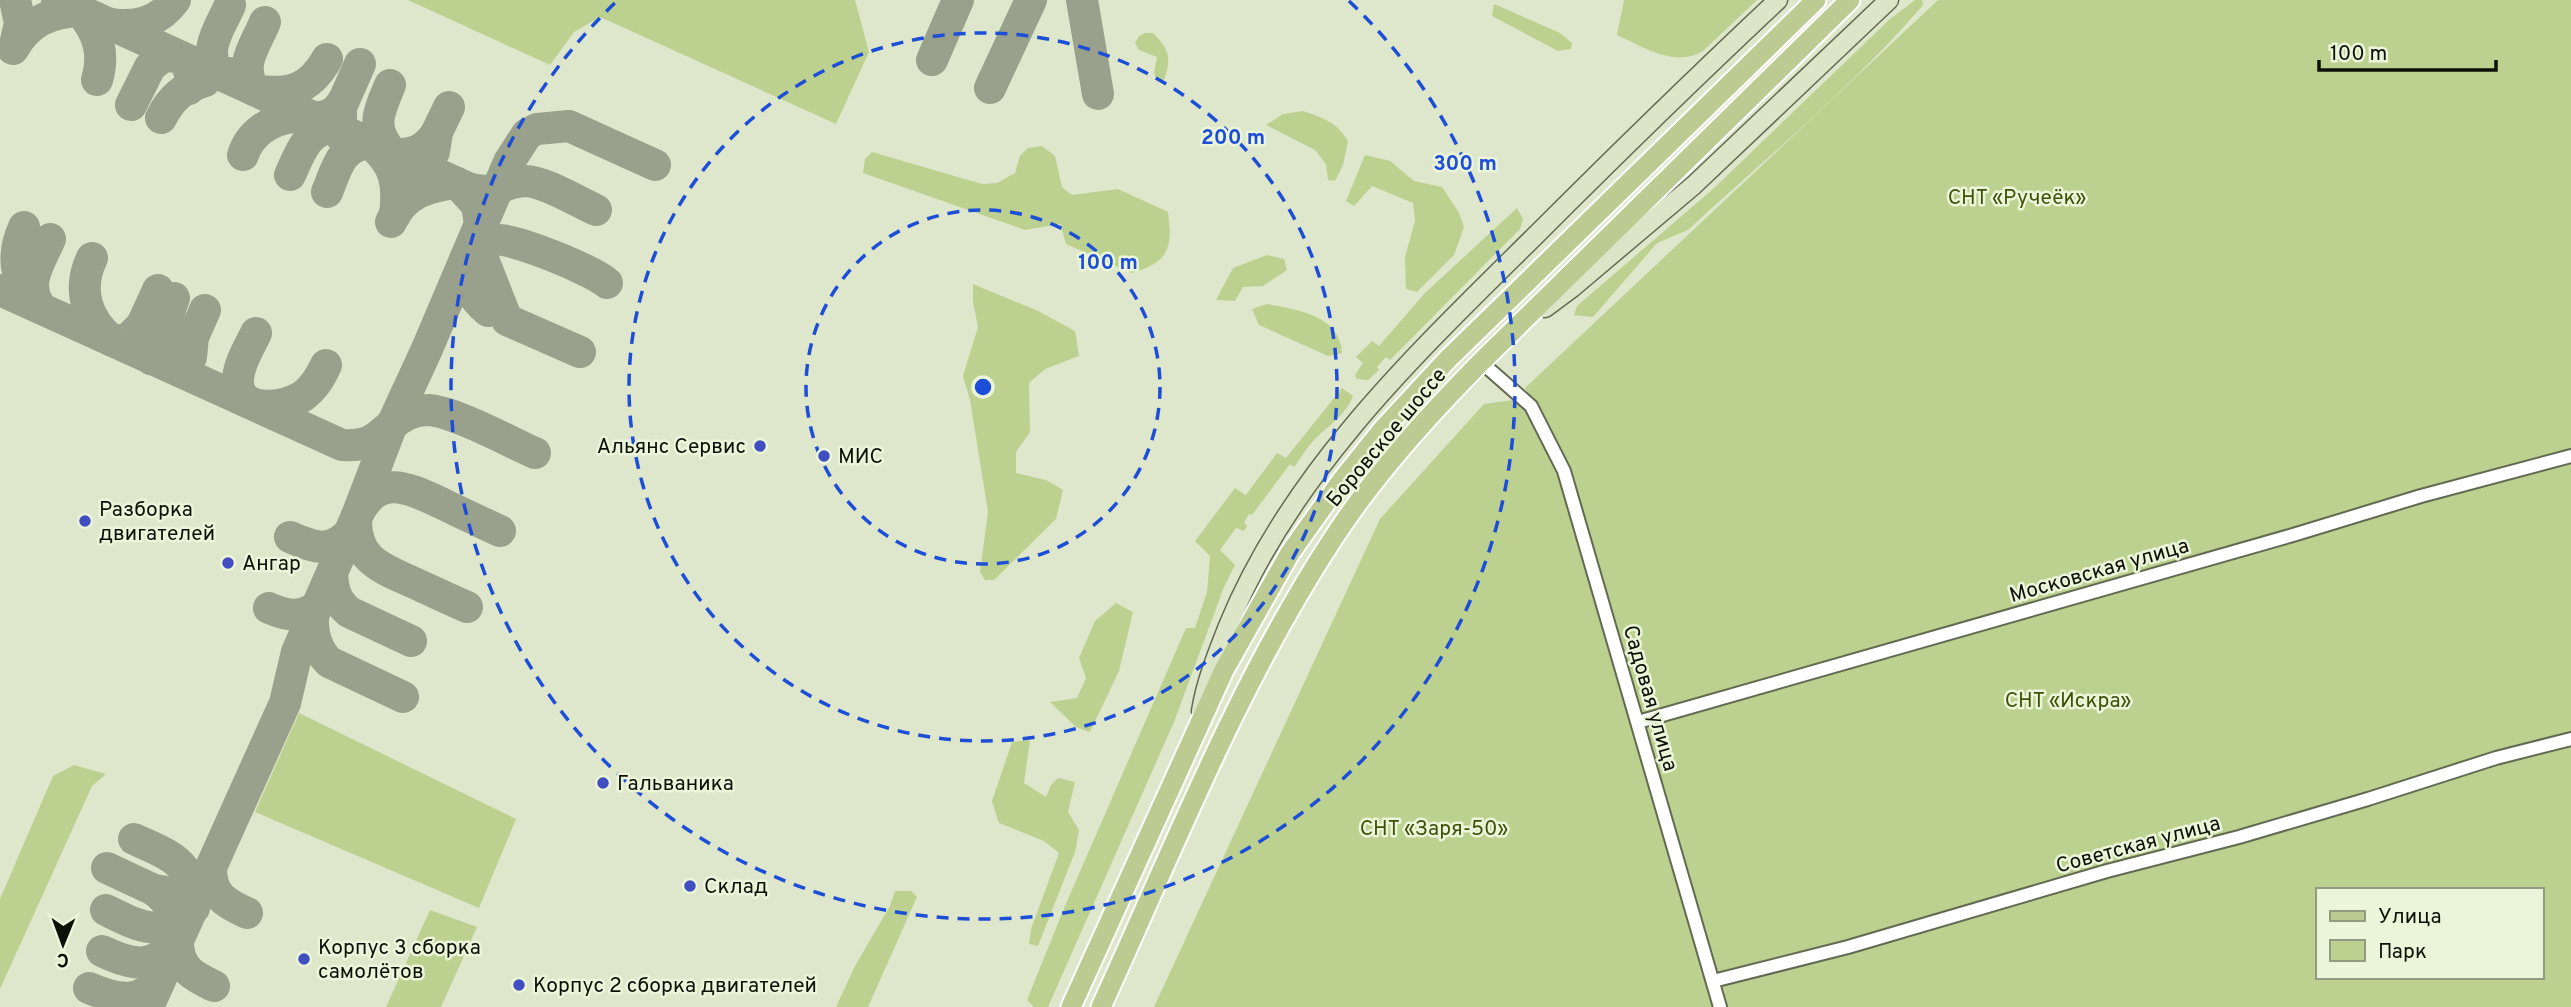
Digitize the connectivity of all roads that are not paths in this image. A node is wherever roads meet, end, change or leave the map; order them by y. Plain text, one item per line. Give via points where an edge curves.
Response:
1 (1778, 0) edge
2 (1816, 0) edge
3 (1850, 0) edge
4 (1889, 0) edge
5 (1521, 323) junction
6 (1481, 362) junction
7 (2571, 456) edge
8 (1199, 722) junction
9 (1638, 722) junction
10 (2571, 739) edge
11 (1713, 981) junction
12 (1071, 1007) edge
13 (1101, 1007) edge
14 (1720, 1007) edge

1 - 8 main road via 1453,317 1375,400 1324,464 1256,564 1210,671
2 - 8 main road, Боровское шоссе via 1448,359 1362,454 1290,553 1245,629
3 - 5 main road, Боровское шоссе
4 - 5 main road via 1694,185 1572,288
5 - 6 main road, Боровское шоссе
6 - 9 street, Садовая улица via 1531,406 1564,471
6 - 13 main road, Боровское шоссе via 1359,501 1292,604 1226,732
7 - 9 street, Московская улица
8 - 12 main road, Боровское шоссе
9 - 11 street, Садовая улица
10 - 11 street, Советская улица via 1848,947
11 - 14 street, Садовая улица

